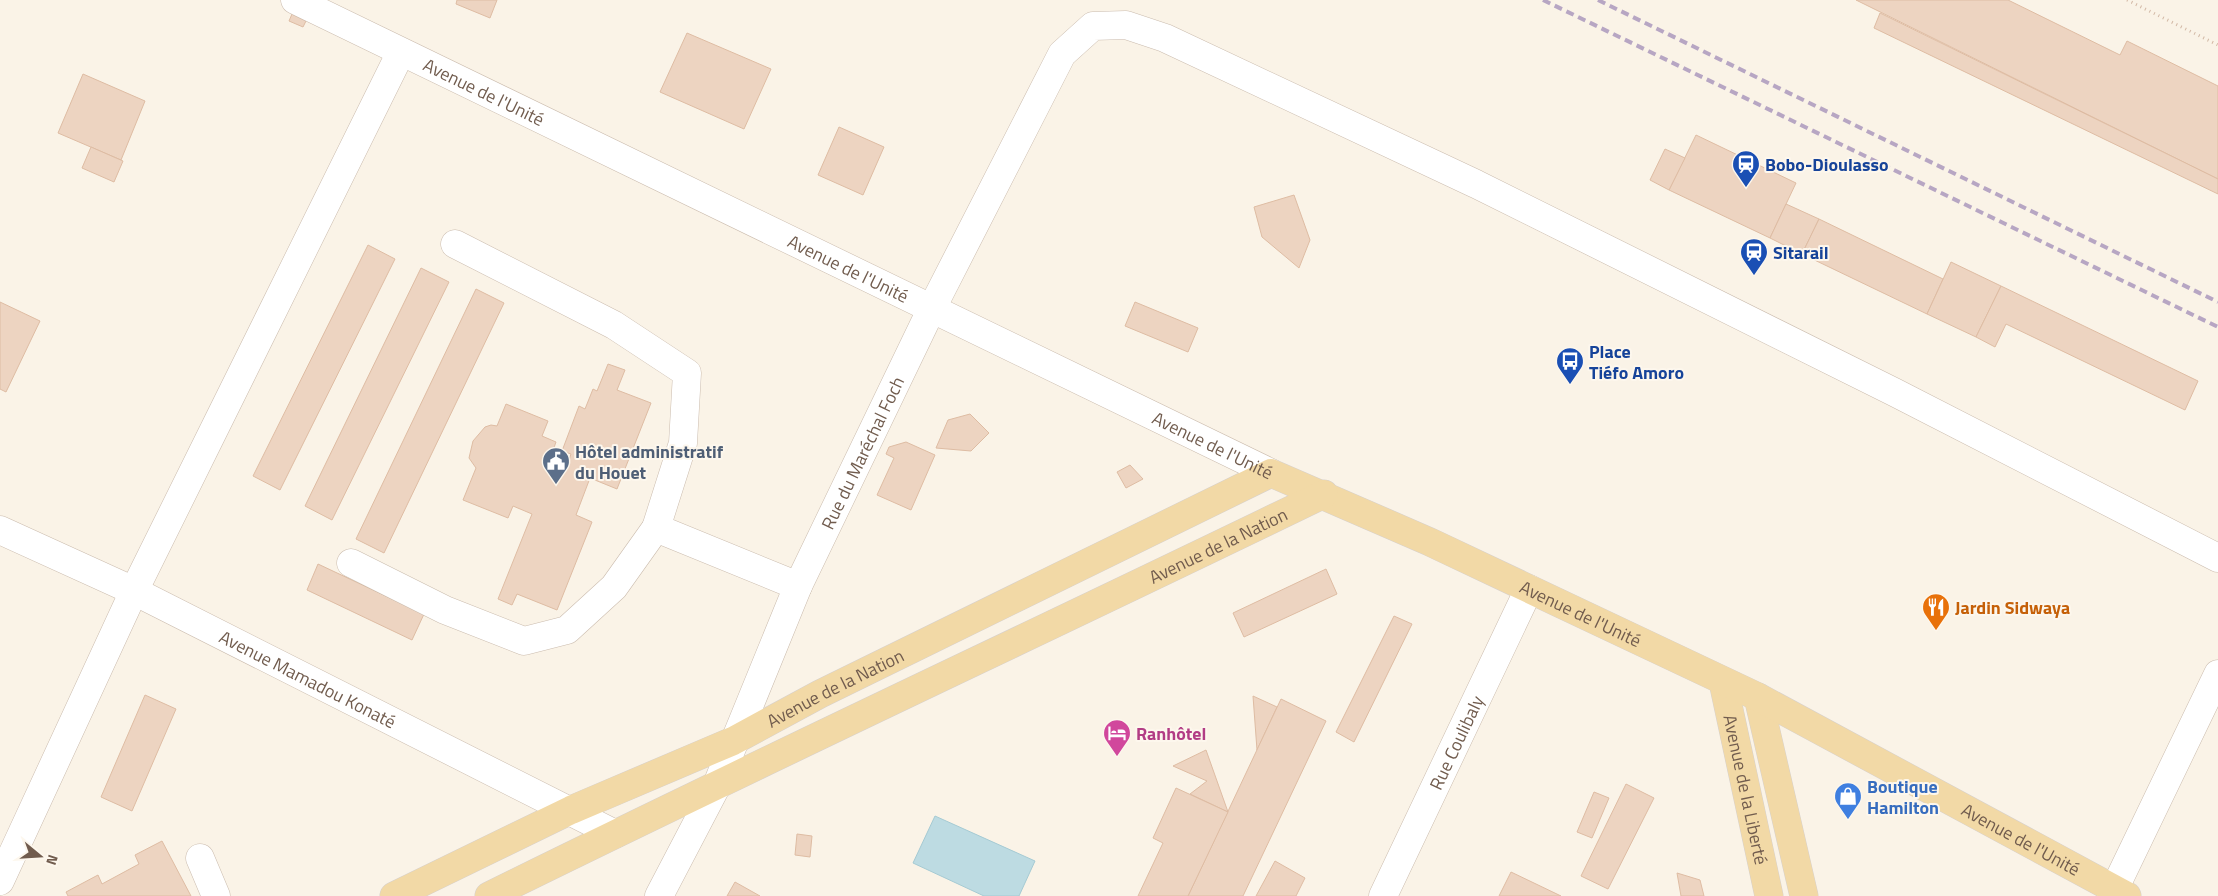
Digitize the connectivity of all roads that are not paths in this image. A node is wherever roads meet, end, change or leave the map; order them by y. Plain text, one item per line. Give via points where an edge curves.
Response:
1 (294, 0) edge
2 (401, 52) junction
3 (455, 244) dead end
4 (931, 310) junction
5 (1272, 473) junction
6 (1324, 494) junction
7 (656, 528) junction
8 (0, 530) edge
9 (2218, 558) edge
10 (351, 563) dead end
11 (798, 586) junction
12 (1530, 589) junction
13 (134, 591) junction
14 (2218, 674) edge
15 (1724, 682) junction
16 (1758, 697) junction
17 (733, 741) junction
18 (716, 787) junction
19 (571, 810) junction
20 (615, 834) junction
21 (200, 858) dead end
22 (0, 881) edge
23 (2117, 894) edge
24 (216, 896) edge
25 (394, 896) edge
26 (489, 896) edge
27 (659, 896) edge
28 (1383, 896) edge
29 (1769, 896) edge
30 (1804, 896) edge

1 - 2 street, Avenue de l'Unité
2 - 4 street, Avenue de l'Unité
2 - 13 street
3 - 7 street via 614,325 687,372 682,443
4 - 5 street, Avenue de l'Unité
4 - 9 street, Rue du Maréchal Foch via 1062,54 1093,26 1126,25 1165,38 1468,180
4 - 11 street, Rue du Maréchal Foch
5 - 6 main road, Avenue de l'Unité
5 - 17 main road, Avenue de la Nation via 820,694
6 - 12 main road, Avenue de l'Unité
6 - 18 main road, Avenue de la Nation
7 - 10 street via 614,587 567,630 524,641 445,610
7 - 11 street
8 - 13 street, Avenue Mamadou Konaté
11 - 17 street, Rue du Maréchal Foch
12 - 15 main road, Avenue de l'Unité
12 - 28 street, Rue Coulibaly
13 - 19 street, Avenue Mamadou Konaté
13 - 22 street
14 - 23 street
15 - 16 main road, Avenue de l'Unité
15 - 29 main road, Avenue de la Liberté
16 - 23 main road, Avenue de l'Unité
16 - 30 main road, Avenue de la Liberté
17 - 18 street, Rue du Maréchal Foch
17 - 19 main road, Avenue de la Nation
18 - 20 main road, Avenue de la Nation
18 - 27 street, Rue du Maréchal Foch
19 - 20 street, Avenue Mamadou Konaté
19 - 25 main road, Avenue de la Nation
20 - 26 main road, Avenue de la Nation
21 - 24 street

